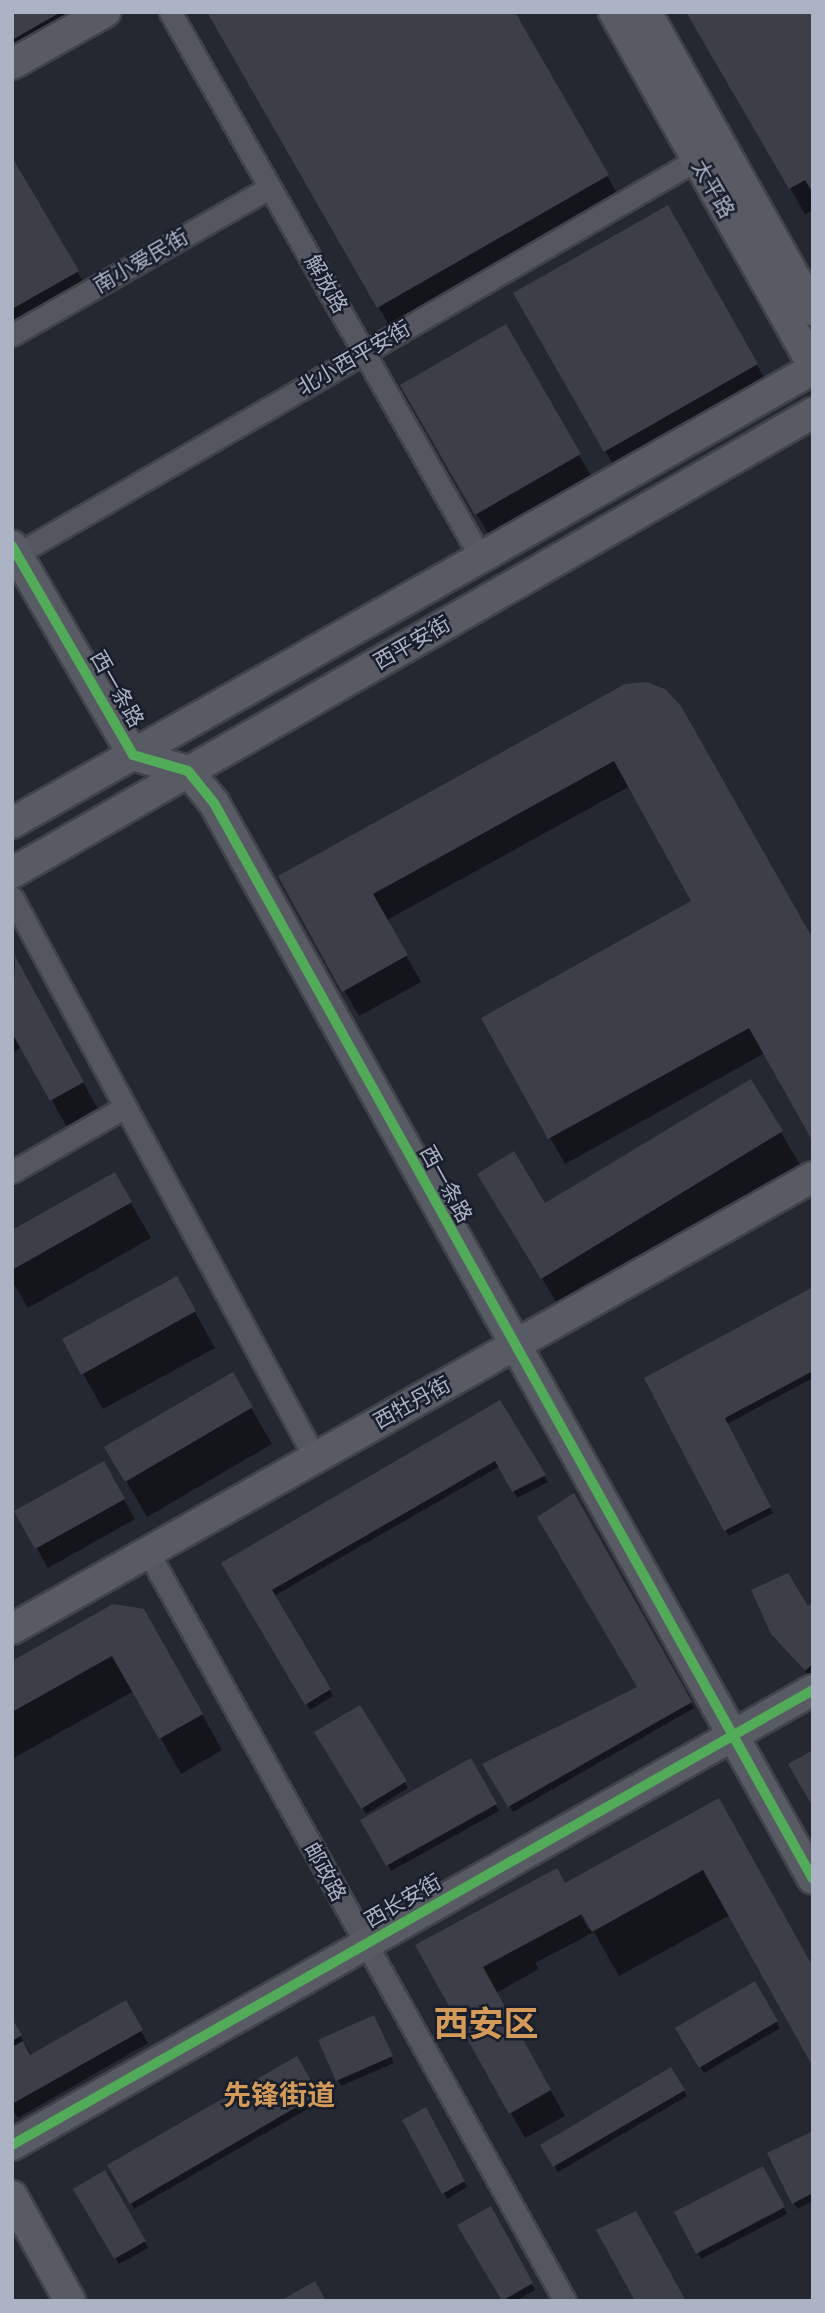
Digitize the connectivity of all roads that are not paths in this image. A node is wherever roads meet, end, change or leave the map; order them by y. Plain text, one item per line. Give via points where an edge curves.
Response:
1 (105, 12) edge
2 (170, 12) edge
3 (614, 12) edge
4 (646, 12) edge
5 (12, 64) edge
6 (696, 160) junction
7 (270, 187) junction
8 (813, 310) edge
9 (12, 335) edge
10 (365, 352) junction
11 (813, 367) edge
12 (813, 413) edge
13 (14, 553) edge
14 (481, 558) junction
15 (133, 755) junction
16 (188, 771) junction
17 (12, 823) edge
18 (12, 873) edge
19 (12, 897) edge
20 (125, 1107) junction
21 (12, 1172) edge
22 (813, 1177) edge
23 (513, 1346) junction
24 (315, 1458) junction
25 (148, 1552) junction
26 (12, 1629) edge
27 (813, 1690) edge
28 (733, 1735) junction
29 (813, 1879) edge
30 (365, 1945) junction
31 (12, 2145) edge
32 (12, 2196) edge
33 (70, 2301) edge
34 (565, 2301) edge

1 - 5 main road
2 - 7 street, 解放路
3 - 6 main road, 太平路
4 - 8 main road, 太平路
6 - 10 street, 北小西平安街
6 - 11 main road, 太平路
7 - 9 street, 南小爱民街
7 - 10 street, 解放路
10 - 13 street, 北小西平安街
10 - 14 street, 解放路
11 - 14 main road, 西平安街
12 - 16 main road, 西平安街
13 - 15 main road, 西一条路
14 - 15 main road, 西平安街
15 - 16 main road, 西一条路
15 - 17 main road, 西平安街
16 - 18 main road, 西平安街
16 - 23 main road, 西一条路 via 214,803
19 - 20 street
20 - 21 street
20 - 24 street
22 - 23 main road, 西牡丹街
23 - 24 main road, 西牡丹街
23 - 28 main road, 西一条路
24 - 25 main road, 西牡丹街
25 - 26 main road, 西牡丹街
25 - 30 street, 邮政路
27 - 28 main road, 西长安街
28 - 29 main road, 西一条路
28 - 30 main road, 西长安街
30 - 31 main road, 西长安街
30 - 34 street, 邮政路
32 - 33 main road

